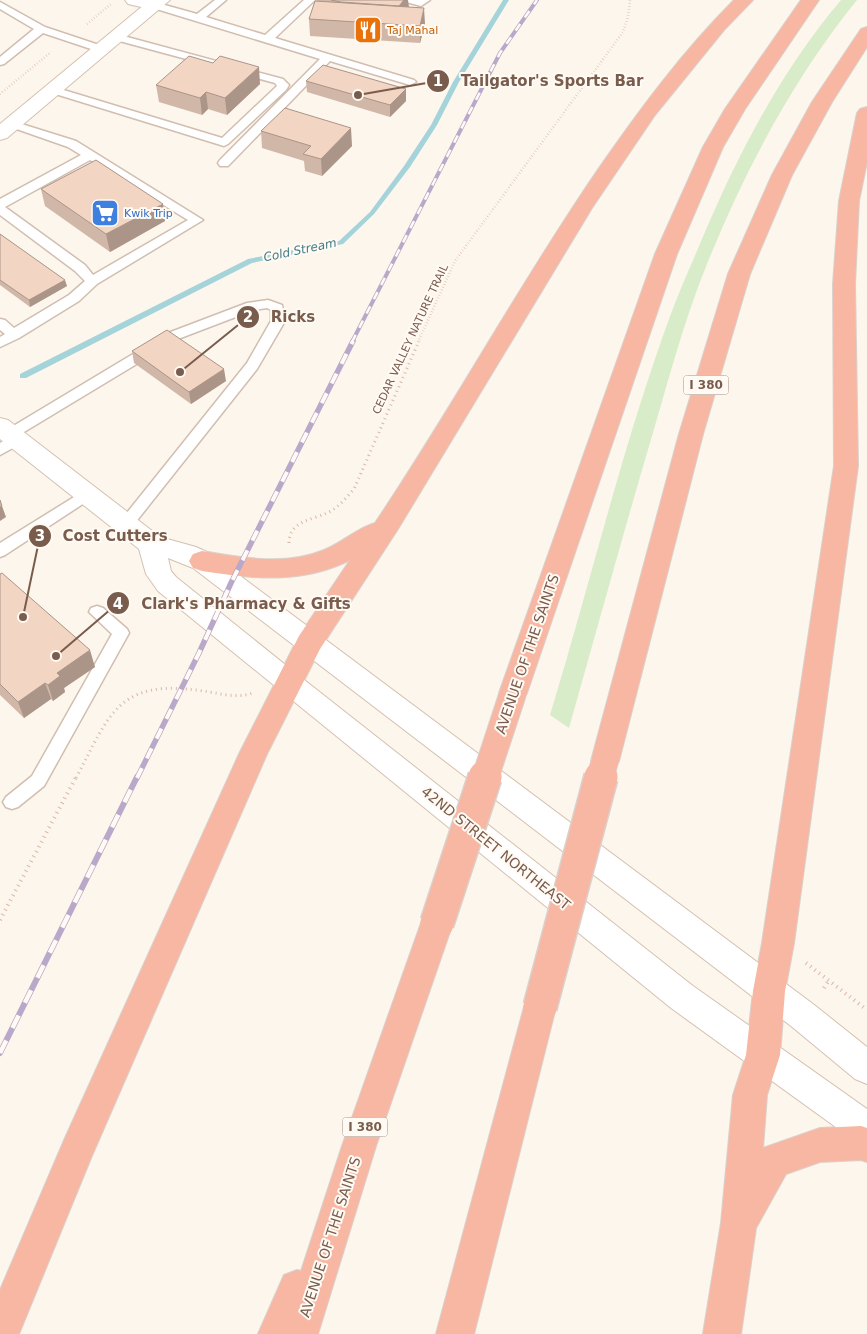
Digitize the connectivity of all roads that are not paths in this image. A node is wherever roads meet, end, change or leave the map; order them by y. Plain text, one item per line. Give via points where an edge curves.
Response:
1 (134, 0) edge
2 (221, 0) edge
3 (310, 0) edge
4 (410, 0) edge
5 (425, 0) edge
6 (744, 0) edge
7 (810, 0) edge
8 (158, 3) edge
9 (0, 5) edge
10 (198, 19) junction
11 (41, 29) junction
12 (867, 33) edge
13 (116, 37) junction
14 (267, 39) junction
15 (101, 49) junction
16 (328, 57) junction
17 (0, 62) edge
18 (410, 82) dead end
19 (53, 90) junction
20 (867, 113) edge
21 (6, 129) edge
22 (90, 155) junction
23 (224, 163) dead end
24 (0, 204) edge
25 (0, 210) edge
26 (92, 281) junction
27 (0, 323) edge
28 (14, 335) junction
29 (0, 343) edge
30 (7, 437) edge
31 (87, 494) junction
32 (389, 522) junction
33 (126, 524) junction
34 (151, 544) junction
35 (0, 551) edge
36 (202, 561) junction
37 (97, 612) dead end
38 (310, 644) junction
39 (288, 683) junction
40 (12, 802) dead end
41 (769, 991) junction
42 (762, 1055) junction
43 (867, 1068) edge
44 (867, 1129) edge
45 (867, 1145) edge
46 (359, 1146) junction
47 (739, 1223) junction
48 (0, 1334) edge
49 (277, 1334) edge
50 (299, 1334) edge
51 (455, 1334) edge
52 (722, 1334) edge

1 - 8 main road
2 - 10 lane
3 - 14 lane
4 - 5 lane via 421,3
6 - 32 highway via 718,26 648,111 582,208
7 - 46 highway, AVENUE OF THE SAINTS / I 380, bridge via 735,108 713,148 666,254
8 - 10 lane
8 - 13 main road
9 - 11 lane
10 - 14 lane
11 - 15 lane
11 - 17 lane
12 - 51 highway, I 380, bridge via 822,102 782,175 740,274 691,434
13 - 15 main road
13 - 19 lane via 279,81 283,85 224,142
14 - 16 lane
15 - 19 main road
16 - 18 lane
16 - 23 lane
19 - 21 main road
20 - 41 highway via 849,201 844,284 846,466
21 - 22 lane via 72,144
22 - 24 lane
22 - 26 lane via 197,220
25 - 26 lane via 80,268
26 - 28 lane via 74,298
27 - 28 lane
28 - 29 lane
30 - 31 main road
30 - 33 lane via 173,336 252,306 268,304 277,308 278,321 252,366
31 - 33 main road
31 - 35 lane
32 - 36 highway via 356,547 317,563 270,570
32 - 38 highway
33 - 34 main road
34 - 36 main road
34 - 39 main road, 42ND STREET NORTHEAST via 159,574 167,584
36 - 38 main road
37 - 40 lane via 121,633 38,781
38 - 39 highway
38 - 41 main road
39 - 42 main road, 42ND STREET NORTHEAST via 682,997
39 - 48 highway via 253,754 121,1051
41 - 42 highway
41 - 43 main road
42 - 44 main road, 42ND STREET NORTHEAST
42 - 47 highway via 750,1095
45 - 47 highway via 820,1145 774,1161
46 - 49 highway
46 - 50 highway, AVENUE OF THE SAINTS / I 380
47 - 52 highway

